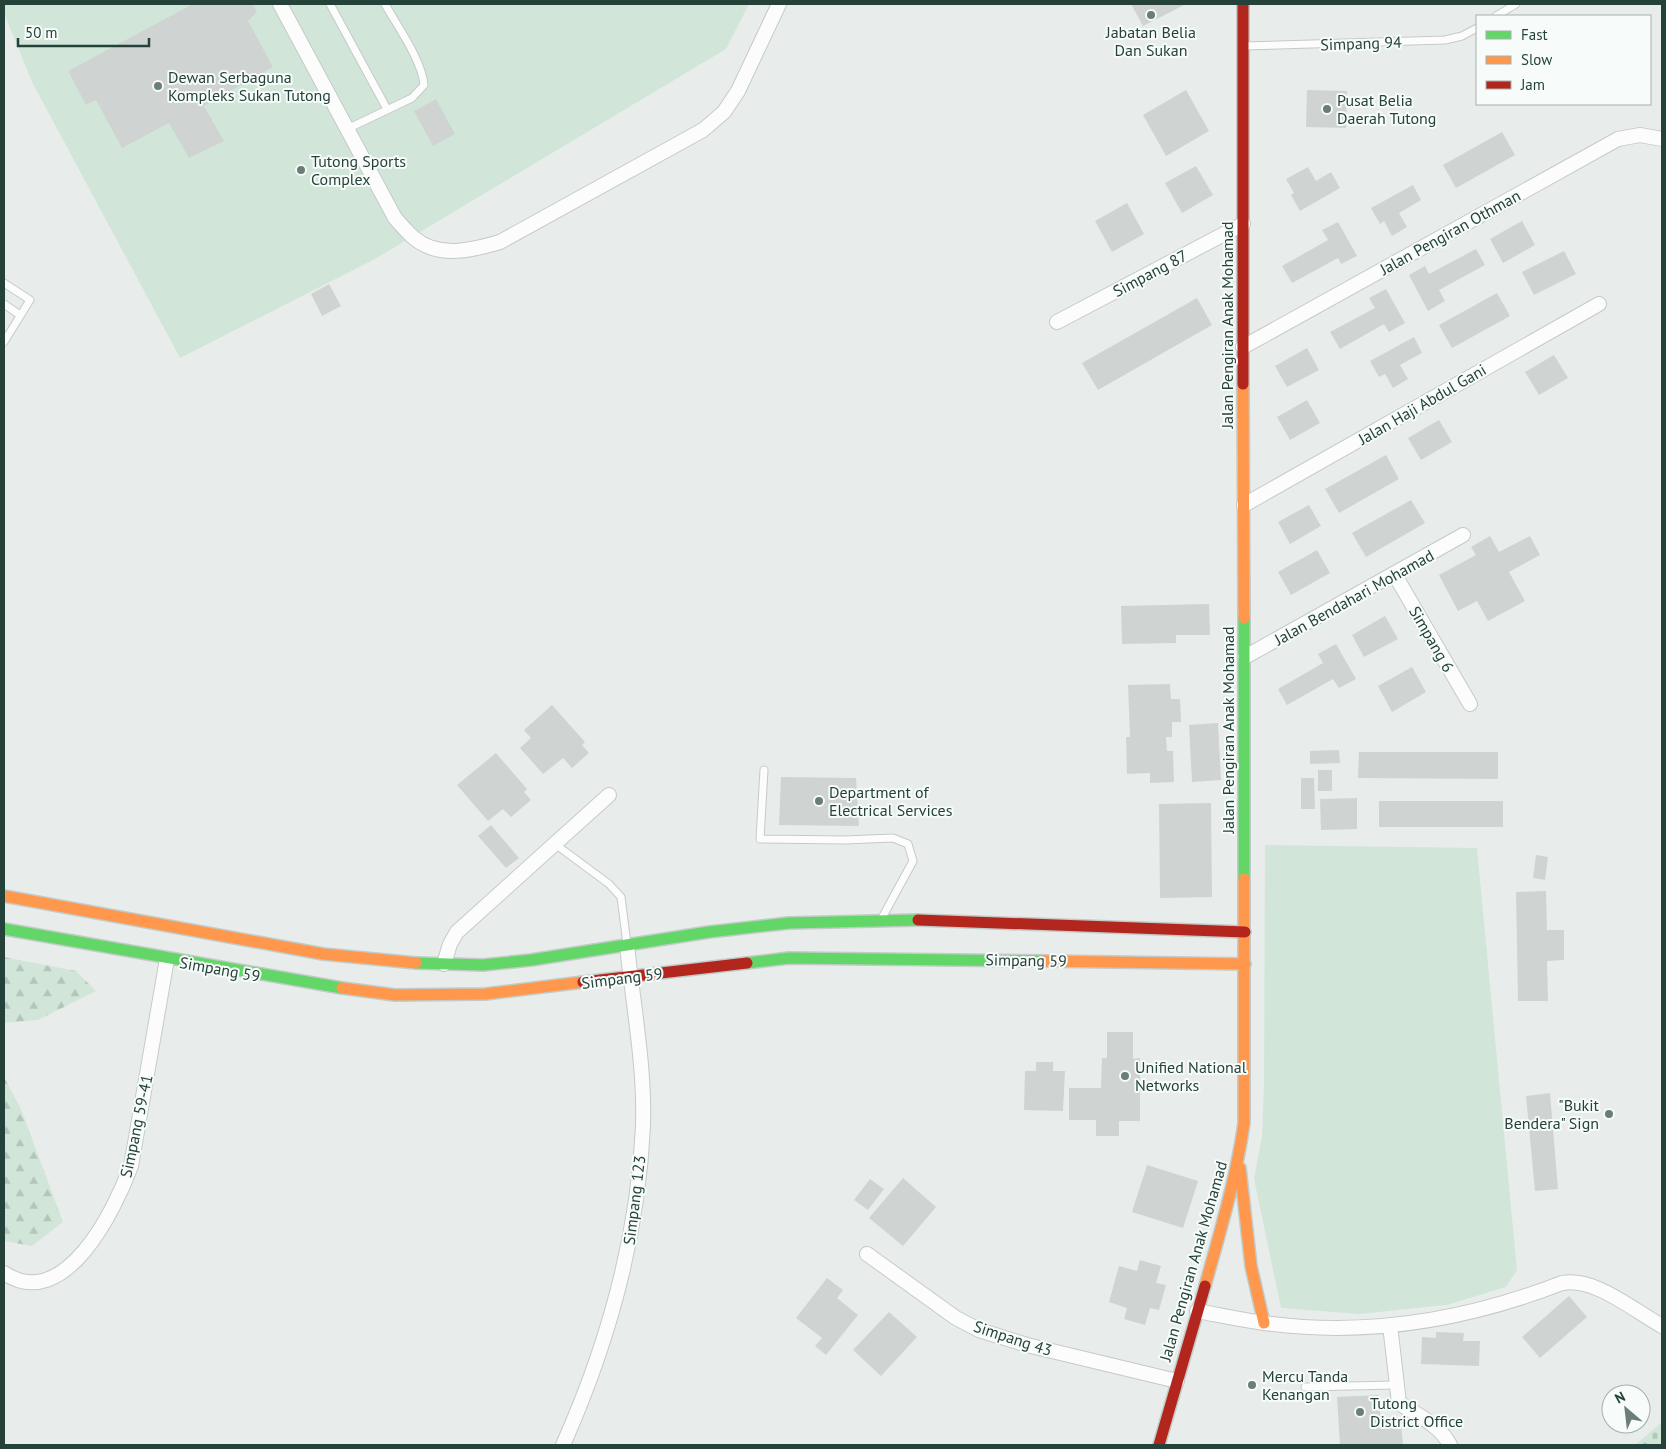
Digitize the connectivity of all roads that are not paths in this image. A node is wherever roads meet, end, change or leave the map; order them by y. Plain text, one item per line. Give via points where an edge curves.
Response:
1 (280, 4) edge
2 (330, 4) edge
3 (385, 4) edge
4 (779, 4) edge
5 (1243, 4) edge
6 (1516, 4) edge
7 (1498, 15) edge
8 (1476, 29) edge
9 (1243, 46) junction
10 (387, 109) junction
11 (347, 129) junction
12 (1662, 139) edge
13 (1243, 224) junction
14 (4, 283) edge
15 (4, 304) edge
16 (1599, 304) dead end
17 (20, 315) junction
18 (1057, 322) dead end
19 (4, 342) edge
20 (1243, 347) junction
21 (1244, 505) junction
22 (1463, 536) dead end
23 (1395, 575) junction
24 (1245, 657) junction
25 (1470, 704) dead end
26 (764, 770) dead end
27 (609, 795) dead end
28 (555, 844) junction
29 (4, 896) edge
30 (881, 921) junction
31 (4, 930) edge
32 (1245, 932) junction
33 (627, 945) junction
34 (167, 959) junction
35 (444, 964) junction
36 (1245, 964) junction
37 (630, 976) junction
38 (1239, 1159) junction
39 (867, 1254) dead end
40 (4, 1273) edge
41 (1197, 1311) junction
42 (1264, 1323) junction
43 (1390, 1325) junction
44 (1662, 1326) edge
45 (1176, 1381) junction
46 (1395, 1385) junction
47 (1304, 1387) dead end
48 (563, 1445) edge
49 (1159, 1445) edge
50 (1450, 1445) edge

1 - 11 street
2 - 10 lane
3 - 10 lane via 418,63 424,85 412,98
4 - 11 street via 738,91 724,112 703,130 500,242 470,251 441,251 415,239 395,218
5 - 9 street, Jalan Pengiran Anak Mohamad
6 - 7 lane
8 - 9 lane, Simpang 94 via 1445,40
9 - 13 street, Jalan Pengiran Anak Mohamad
10 - 11 lane
12 - 20 street, Jalan Pengiran Othman via 1640,135 1618,139
13 - 18 street, Simpang 87
13 - 20 street, Jalan Pengiran Anak Mohamad
14 - 17 lane via 30,300
15 - 17 lane
16 - 21 street, Jalan Haji Abdul Gani
17 - 19 lane
20 - 21 street, Jalan Pengiran Anak Mohamad
21 - 24 street, Jalan Pengiran Anak Mohamad
22 - 23 street, Jalan Bendahari Mohamad
23 - 24 street, Jalan Bendahari Mohamad
23 - 25 street, Simpang 6
24 - 32 street, Jalan Pengiran Anak Mohamad
26 - 30 lane via 760,840 893,838 908,844 913,861
27 - 28 street
28 - 33 lane via 609,884 621,897
28 - 35 street via 457,932
29 - 35 street, Simpang 59 via 323,954 400,963
30 - 32 street, Simpang 59
30 - 33 street, Simpang 59 via 789,924
31 - 34 street, Simpang 59
32 - 36 street, Jalan Pengiran Anak Mohamad
33 - 35 street, Simpang 59 via 483,965
33 - 37 street, Simpang 123
34 - 37 street, Simpang 59 via 317,986 395,995 485,994
34 - 40 street, Simpang 59-41 via 131,1166 122,1190 92,1242 74,1264 53,1277 33,1282
36 - 37 street, Simpang 59 via 789,958
36 - 38 street, Jalan Pengiran Anak Mohamad via 1244,1123
37 - 48 street, Simpang 123 via 640,1050 643,1126 631,1233 617,1298 598,1362
38 - 41 street, Jalan Pengiran Anak Mohamad
38 - 42 street via 1252,1280
39 - 45 street, Simpang 43 via 956,1318 980,1330 1027,1345
41 - 42 street
41 - 45 street, Jalan Pengiran Anak Mohamad
42 - 43 street
43 - 44 street via 1437,1320 1489,1309 1575,1281 1597,1288
43 - 46 street
45 - 49 street, Jalan Pengiran Anak Mohamad
46 - 47 lane
46 - 50 street via 1399,1403 1424,1418

